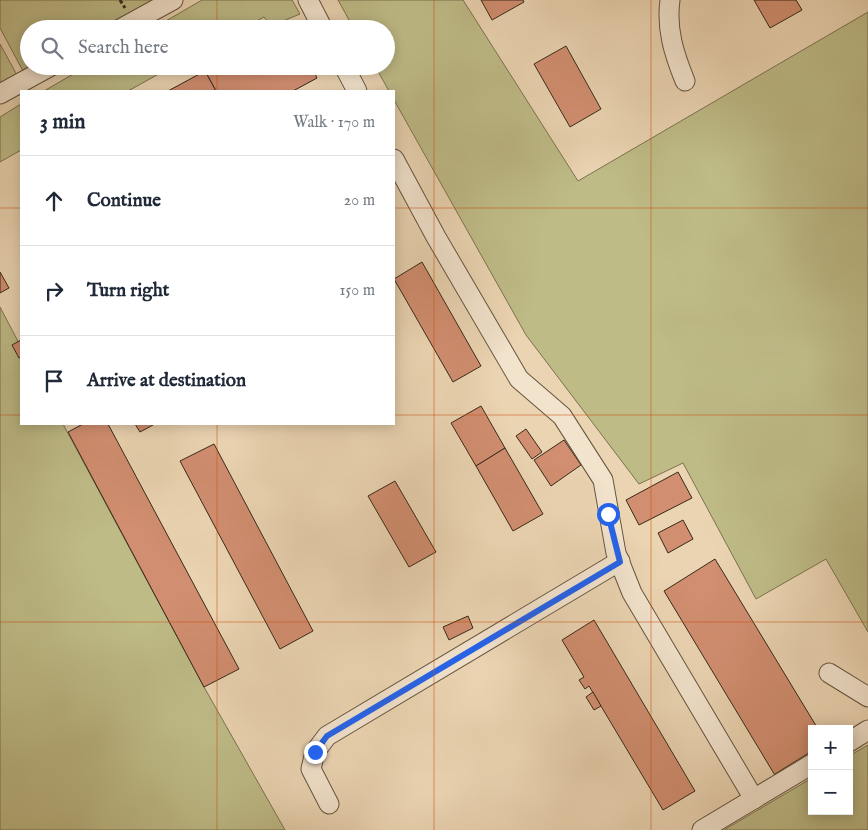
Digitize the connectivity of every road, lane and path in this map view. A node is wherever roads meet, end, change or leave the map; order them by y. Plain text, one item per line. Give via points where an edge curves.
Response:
1 (173, 0) edge
2 (308, 0) edge
3 (670, 0) edge
4 (136, 20) edge
5 (318, 20) edge
6 (35, 75) edge
7 (349, 75) edge
8 (685, 81) dead end
9 (356, 90) edge
10 (0, 94) edge
11 (395, 161) edge
12 (620, 562) junction
13 (829, 673) dead end
14 (868, 697) edge
15 (868, 730) edge
16 (853, 739) edge
17 (808, 766) edge
18 (754, 799) junction
19 (329, 804) dead end
20 (702, 830) edge

1 - 4 street
2 - 5 street
3 - 8 street via 667,19 673,50
6 - 10 street
7 - 9 street
11 - 12 street via 520,378 562,416 603,480
12 - 18 street via 632,593
12 - 19 street via 327,736 315,752 311,769
13 - 14 street
15 - 16 street
17 - 18 street
18 - 20 street

